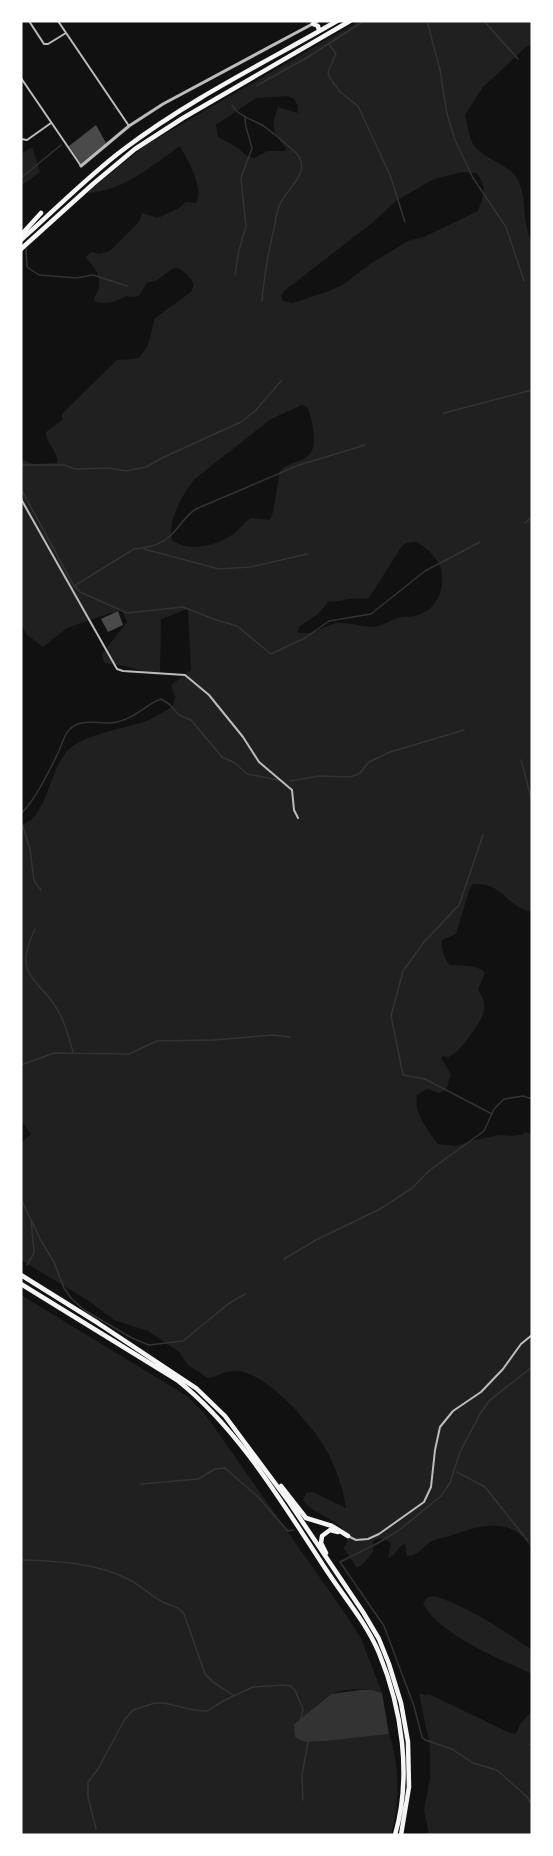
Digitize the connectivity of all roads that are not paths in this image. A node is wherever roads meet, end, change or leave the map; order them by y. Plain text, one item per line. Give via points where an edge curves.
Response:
1 (29, 21) edge
2 (58, 21) edge
3 (329, 21) edge
4 (337, 21) edge
5 (351, 21) edge
6 (316, 22) edge
7 (321, 30) junction
8 (66, 33) junction
9 (21, 78) edge
10 (51, 123) junction
11 (129, 126) junction
12 (21, 139) edge
13 (81, 166) joint
14 (41, 213) dead end
15 (21, 235) edge
16 (21, 240) edge
17 (21, 249) edge
18 (21, 499) edge
19 (298, 818) dead end
20 (21, 1275) edge
21 (21, 1284) edge
22 (532, 1335) edge
23 (263, 1466) junction
24 (348, 1536) junction
25 (347, 1589) junction
26 (394, 1835) edge
27 (401, 1835) edge

1 - 8 street via 45,45
2 - 8 street
3 - 7 highway
4 - 7 highway
5 - 17 highway via 135,149
6 - 7 highway
6 - 11 street
7 - 16 highway via 134,141
8 - 11 street
9 - 10 street
10 - 12 street via 30,139
10 - 13 street
11 - 13 street
14 - 15 highway
18 - 19 street via 117,669 184,675 209,695 259,762 292,790
20 - 23 highway via 196,1388 225,1416
21 - 26 highway via 177,1380 221,1420 369,1632 384,1667 400,1727 401,1803
22 - 24 street via 481,1392 453,1411 440,1427 431,1487 424,1502 368,1539
23 - 24 highway via 306,1518
23 - 25 highway
24 - 25 highway via 330,1530 321,1539
25 - 27 highway via 384,1649 403,1714 410,1772

